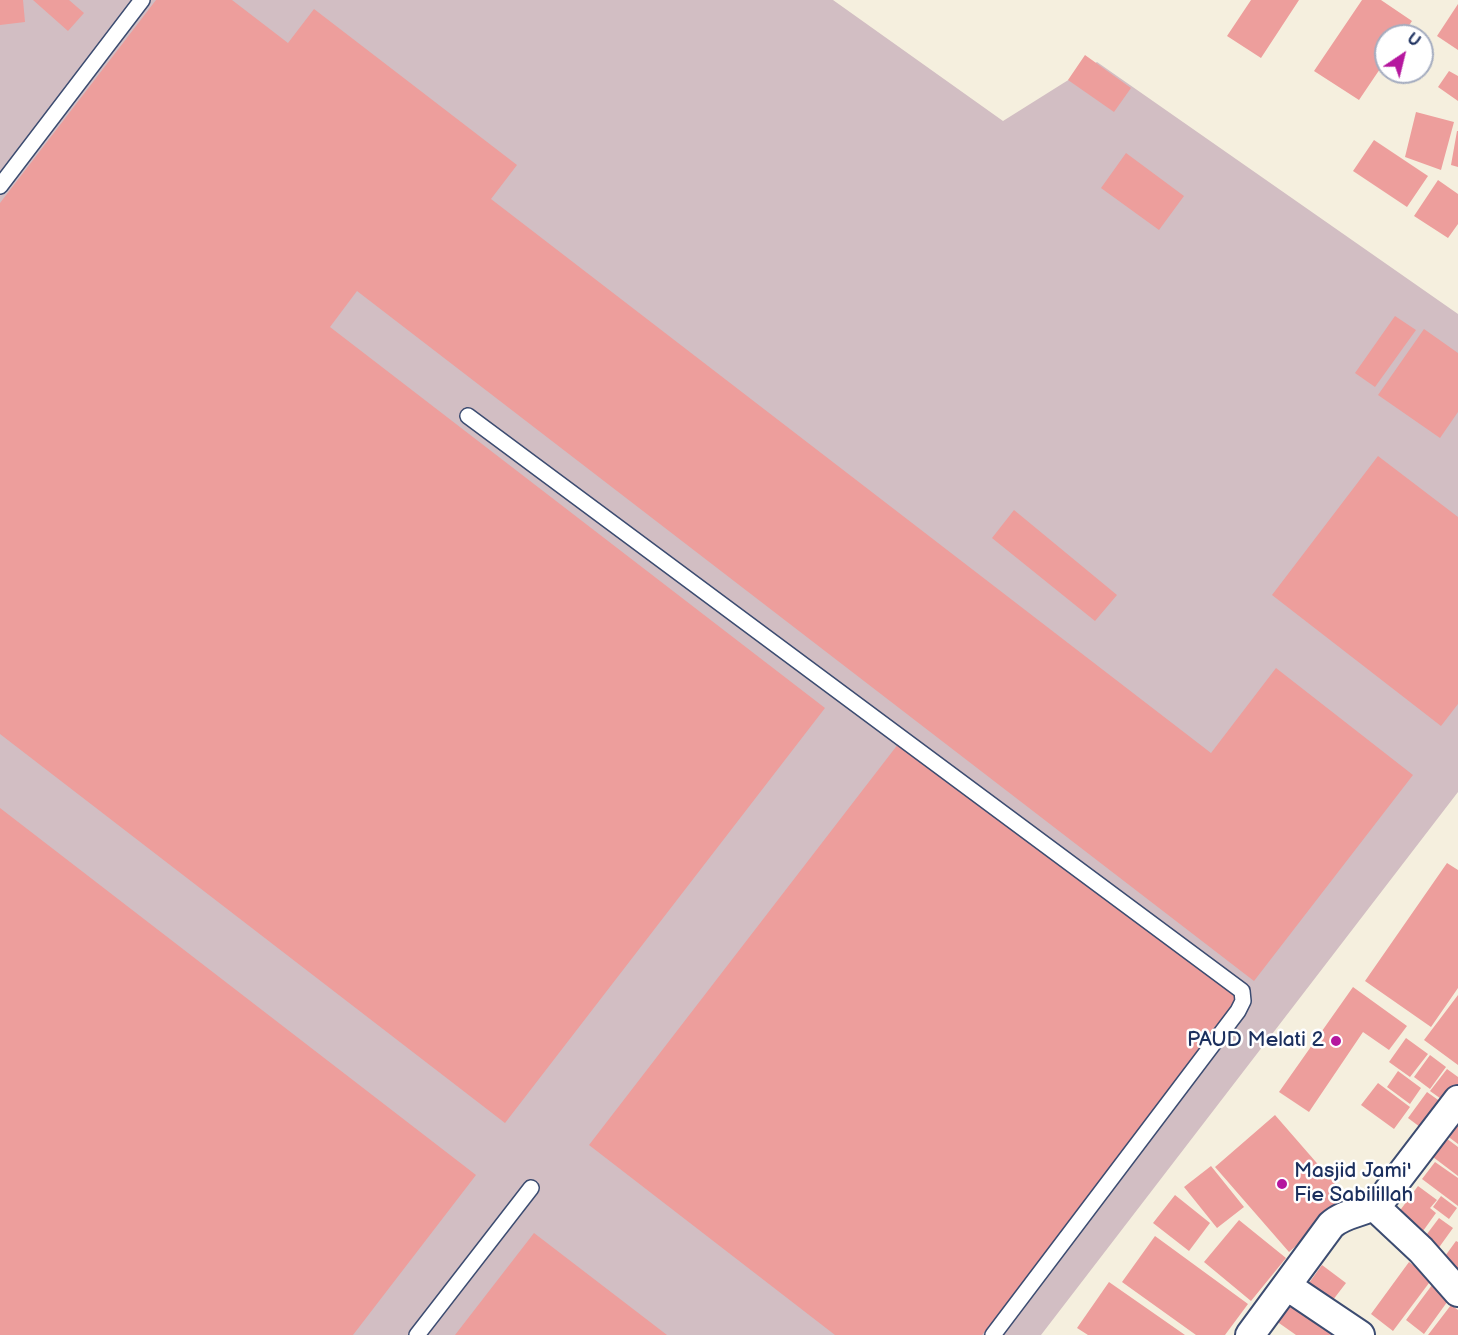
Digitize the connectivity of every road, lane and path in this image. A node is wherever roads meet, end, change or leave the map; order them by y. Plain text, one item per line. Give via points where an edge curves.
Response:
1 (142, 0) edge
2 (0, 186) edge
3 (468, 416) dead end
4 (1458, 1100) edge
5 (531, 1188) dead end
6 (1374, 1206) junction
7 (1287, 1286) junction
8 (1458, 1292) edge
9 (417, 1335) edge
10 (993, 1335) edge
11 (1250, 1335) edge
12 (1360, 1335) edge

1 - 2 lane
3 - 10 lane via 1242,991 1239,1011
4 - 6 street
5 - 9 lane
6 - 7 street via 1335,1221
6 - 8 street
7 - 11 street
7 - 12 street

